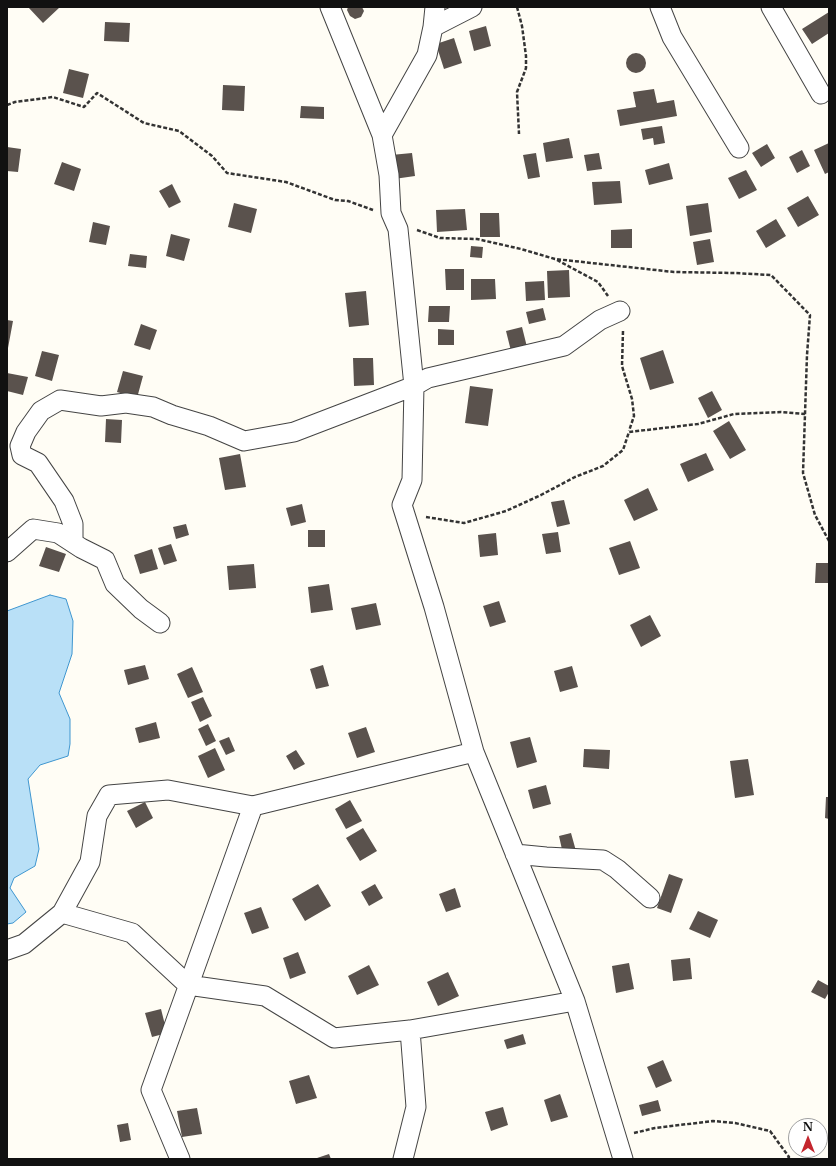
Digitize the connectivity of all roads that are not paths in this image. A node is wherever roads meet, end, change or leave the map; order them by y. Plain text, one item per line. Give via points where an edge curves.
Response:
1 (330, 7) edge
2 (435, 7) edge
3 (472, 7) edge
4 (660, 7) edge
5 (771, 7) edge
6 (433, 27) junction
7 (821, 94) dead end
8 (382, 135) junction
9 (739, 148) dead end
10 (620, 311) dead end
11 (414, 386) junction
12 (73, 542) junction
13 (7, 552) edge
14 (160, 623) dead end
15 (474, 752) junction
16 (253, 806) junction
17 (516, 854) junction
18 (650, 898) dead end
19 (62, 913) junction
20 (7, 950) edge
21 (188, 985) junction
22 (575, 1001) junction
23 (410, 1030) junction
24 (616, 1137) junction
25 (180, 1159) edge
26 (403, 1159) edge
27 (612, 1159) edge
28 (623, 1159) edge

1 - 8 street
2 - 6 street
3 - 6 street
4 - 9 street via 672,37
5 - 7 street
6 - 8 street via 427,55
8 - 11 street
10 - 11 street via 600,320 564,346 428,378
11 - 12 street via 294,432 244,441 153,407 126,403 101,406 60,400 41,411 26,432 20,446 22,455 38,463 64,502 73,524
11 - 15 street via 412,480 402,505 434,607
12 - 13 street via 58,533 33,529
12 - 14 street via 105,560 115,584
15 - 16 street
15 - 17 street
16 - 19 street via 168,790 109,794 97,816 90,862
16 - 21 street
17 - 18 street via 602,860 617,869
17 - 22 street
19 - 20 street via 24,944
19 - 21 street via 132,933
21 - 23 street via 265,996 334,1038
21 - 25 street via 150,1090
22 - 23 street
22 - 24 street
23 - 26 street via 416,1107
24 - 27 street
24 - 28 street

